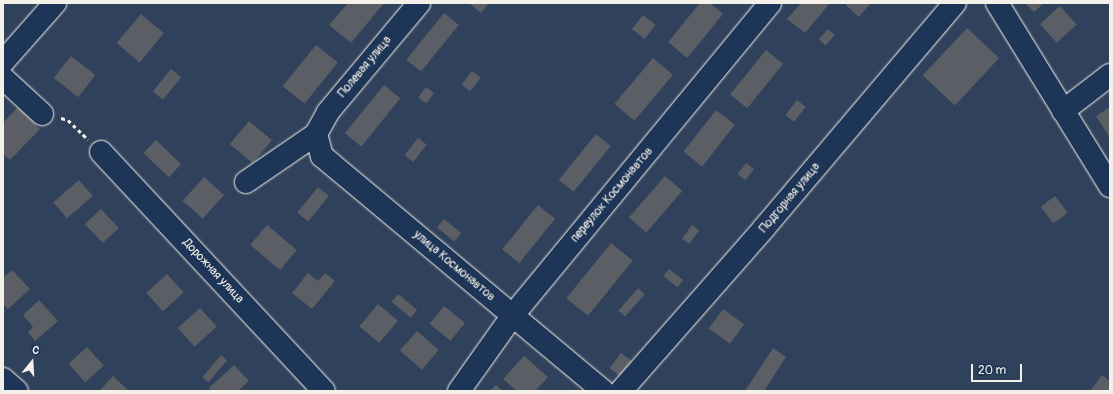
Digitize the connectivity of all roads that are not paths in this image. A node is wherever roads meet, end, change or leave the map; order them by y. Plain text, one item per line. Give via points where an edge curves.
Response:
1 (55, 3) edge
2 (419, 3) edge
3 (770, 3) edge
4 (955, 3) edge
5 (997, 3) edge
6 (3, 62) edge
7 (1110, 75) edge
8 (3, 78) edge
9 (1063, 111) junction
10 (42, 114) road end
11 (316, 134) junction
12 (101, 152) road end
13 (246, 182) dead end
14 (1110, 186) edge
15 (513, 315) junction
16 (3, 379) edge
17 (17, 391) edge
18 (324, 391) edge
19 (459, 391) edge
20 (603, 391) edge
21 (621, 391) edge

1 - 6 street
2 - 11 street, Полевая улица via 328,112
3 - 15 street, переулок Космонавтов
4 - 21 street, Подгорная улица via 764,228
5 - 9 street
7 - 9 street
8 - 10 street
9 - 14 street
11 - 13 street
11 - 15 street, улица Космонавтов via 322,156
12 - 18 street, Дорожная улица
15 - 19 street, переулок Космонавтов
15 - 20 street, улица Космонавтов
16 - 17 street

